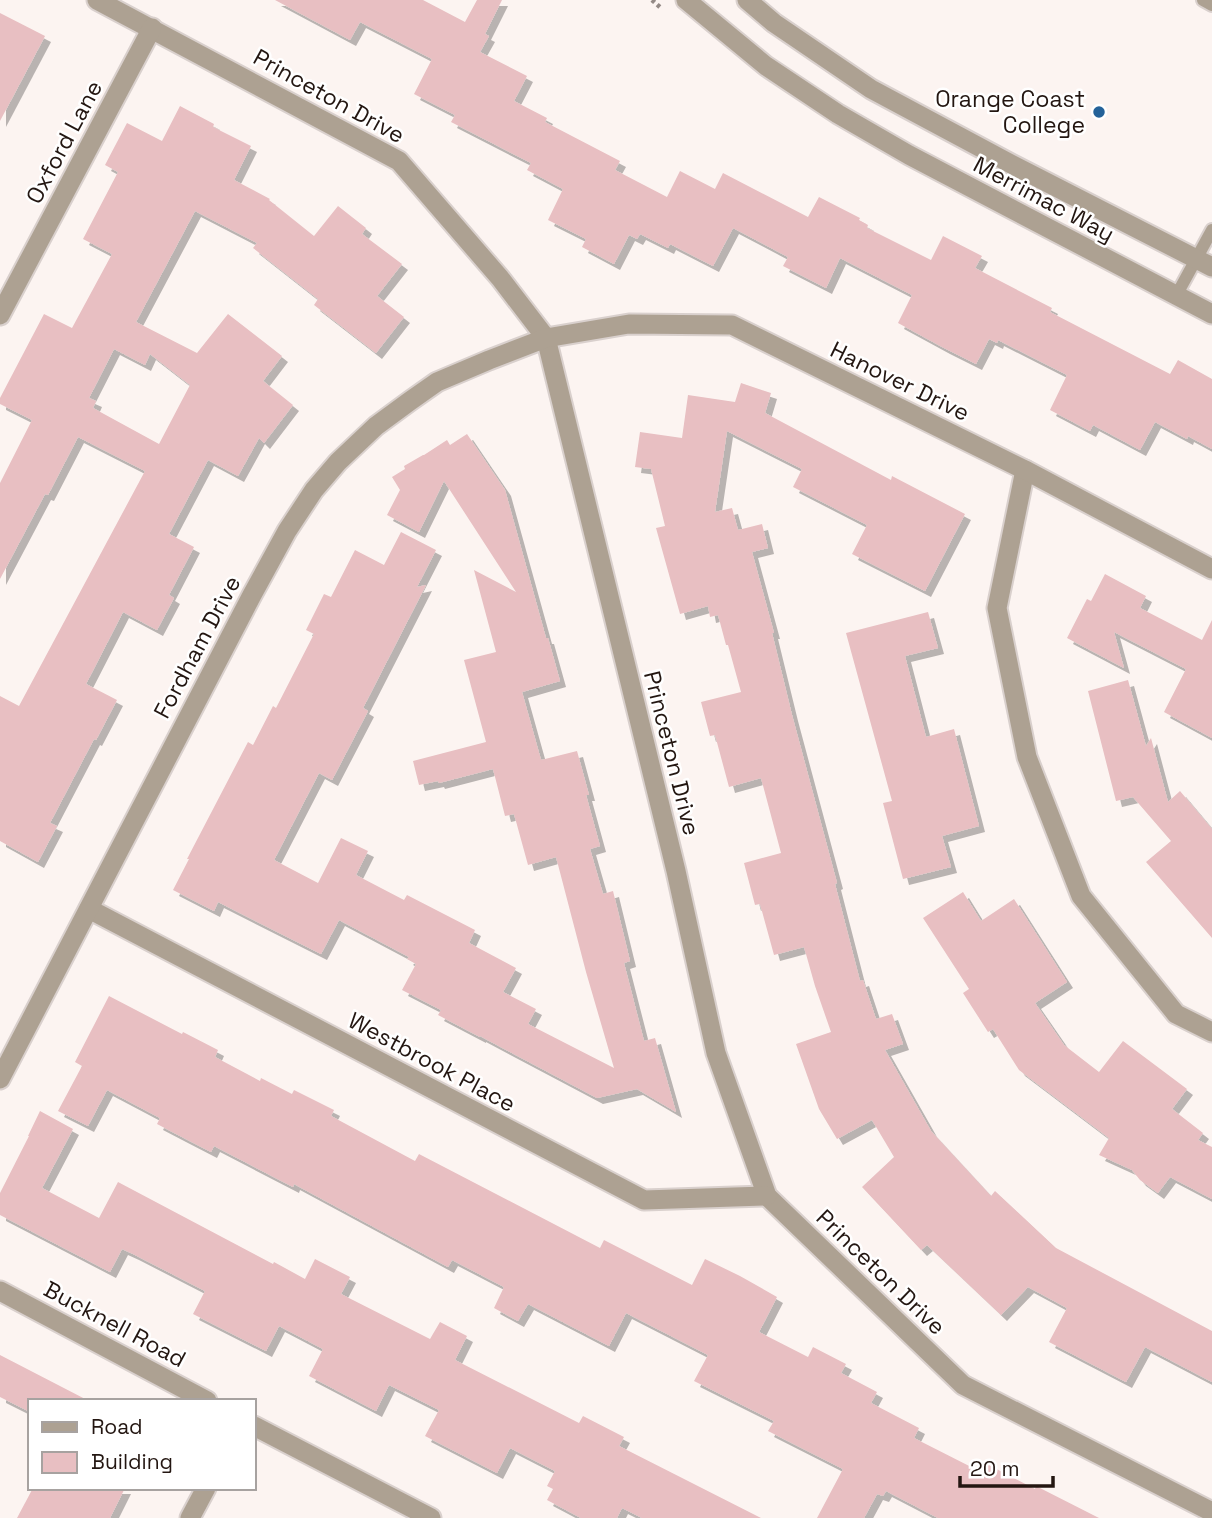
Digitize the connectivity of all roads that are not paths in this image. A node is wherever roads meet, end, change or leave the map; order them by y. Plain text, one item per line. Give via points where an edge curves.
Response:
1 (97, 0) edge
2 (686, 0) edge
3 (747, 0) edge
4 (1203, 0) edge
5 (1212, 5) edge
6 (152, 28) junction
7 (1212, 230) edge
8 (1204, 263) edge
9 (1176, 296) junction
10 (1212, 314) edge
11 (0, 315) edge
12 (546, 338) junction
13 (1025, 470) junction
14 (1212, 569) edge
15 (89, 909) junction
16 (1212, 1032) edge
17 (0, 1079) edge
18 (767, 1196) junction
19 (0, 1291) edge
20 (203, 1399) edge
21 (256, 1427) edge
22 (205, 1490) edge
23 (1212, 1511) edge
24 (190, 1518) edge
25 (431, 1518) edge

1 - 6 street, Princeton Drive
2 - 9 street, Merrimac Way via 766,66 838,114
3 - 8 street, Merrimac Way via 871,89
4 - 5 lane
6 - 11 street, Oxford Lane
6 - 12 street, Princeton Drive via 399,161
7 - 8 lane
8 - 9 lane
9 - 10 street, Merrimac Way
12 - 13 street, Hanover Drive via 629,324 732,325
12 - 15 street, Fordham Drive via 437,382 376,426 314,490 286,531
12 - 18 street, Princeton Drive via 716,1053
13 - 14 street, Hanover Drive
13 - 16 street via 997,608 1027,757 1081,896 1176,1014
15 - 17 street, Fordham Drive
15 - 18 street, Westbrook Place via 644,1200
18 - 23 street, Princeton Drive via 963,1385
19 - 20 street, Bucknell Road
21 - 25 street
22 - 24 street

